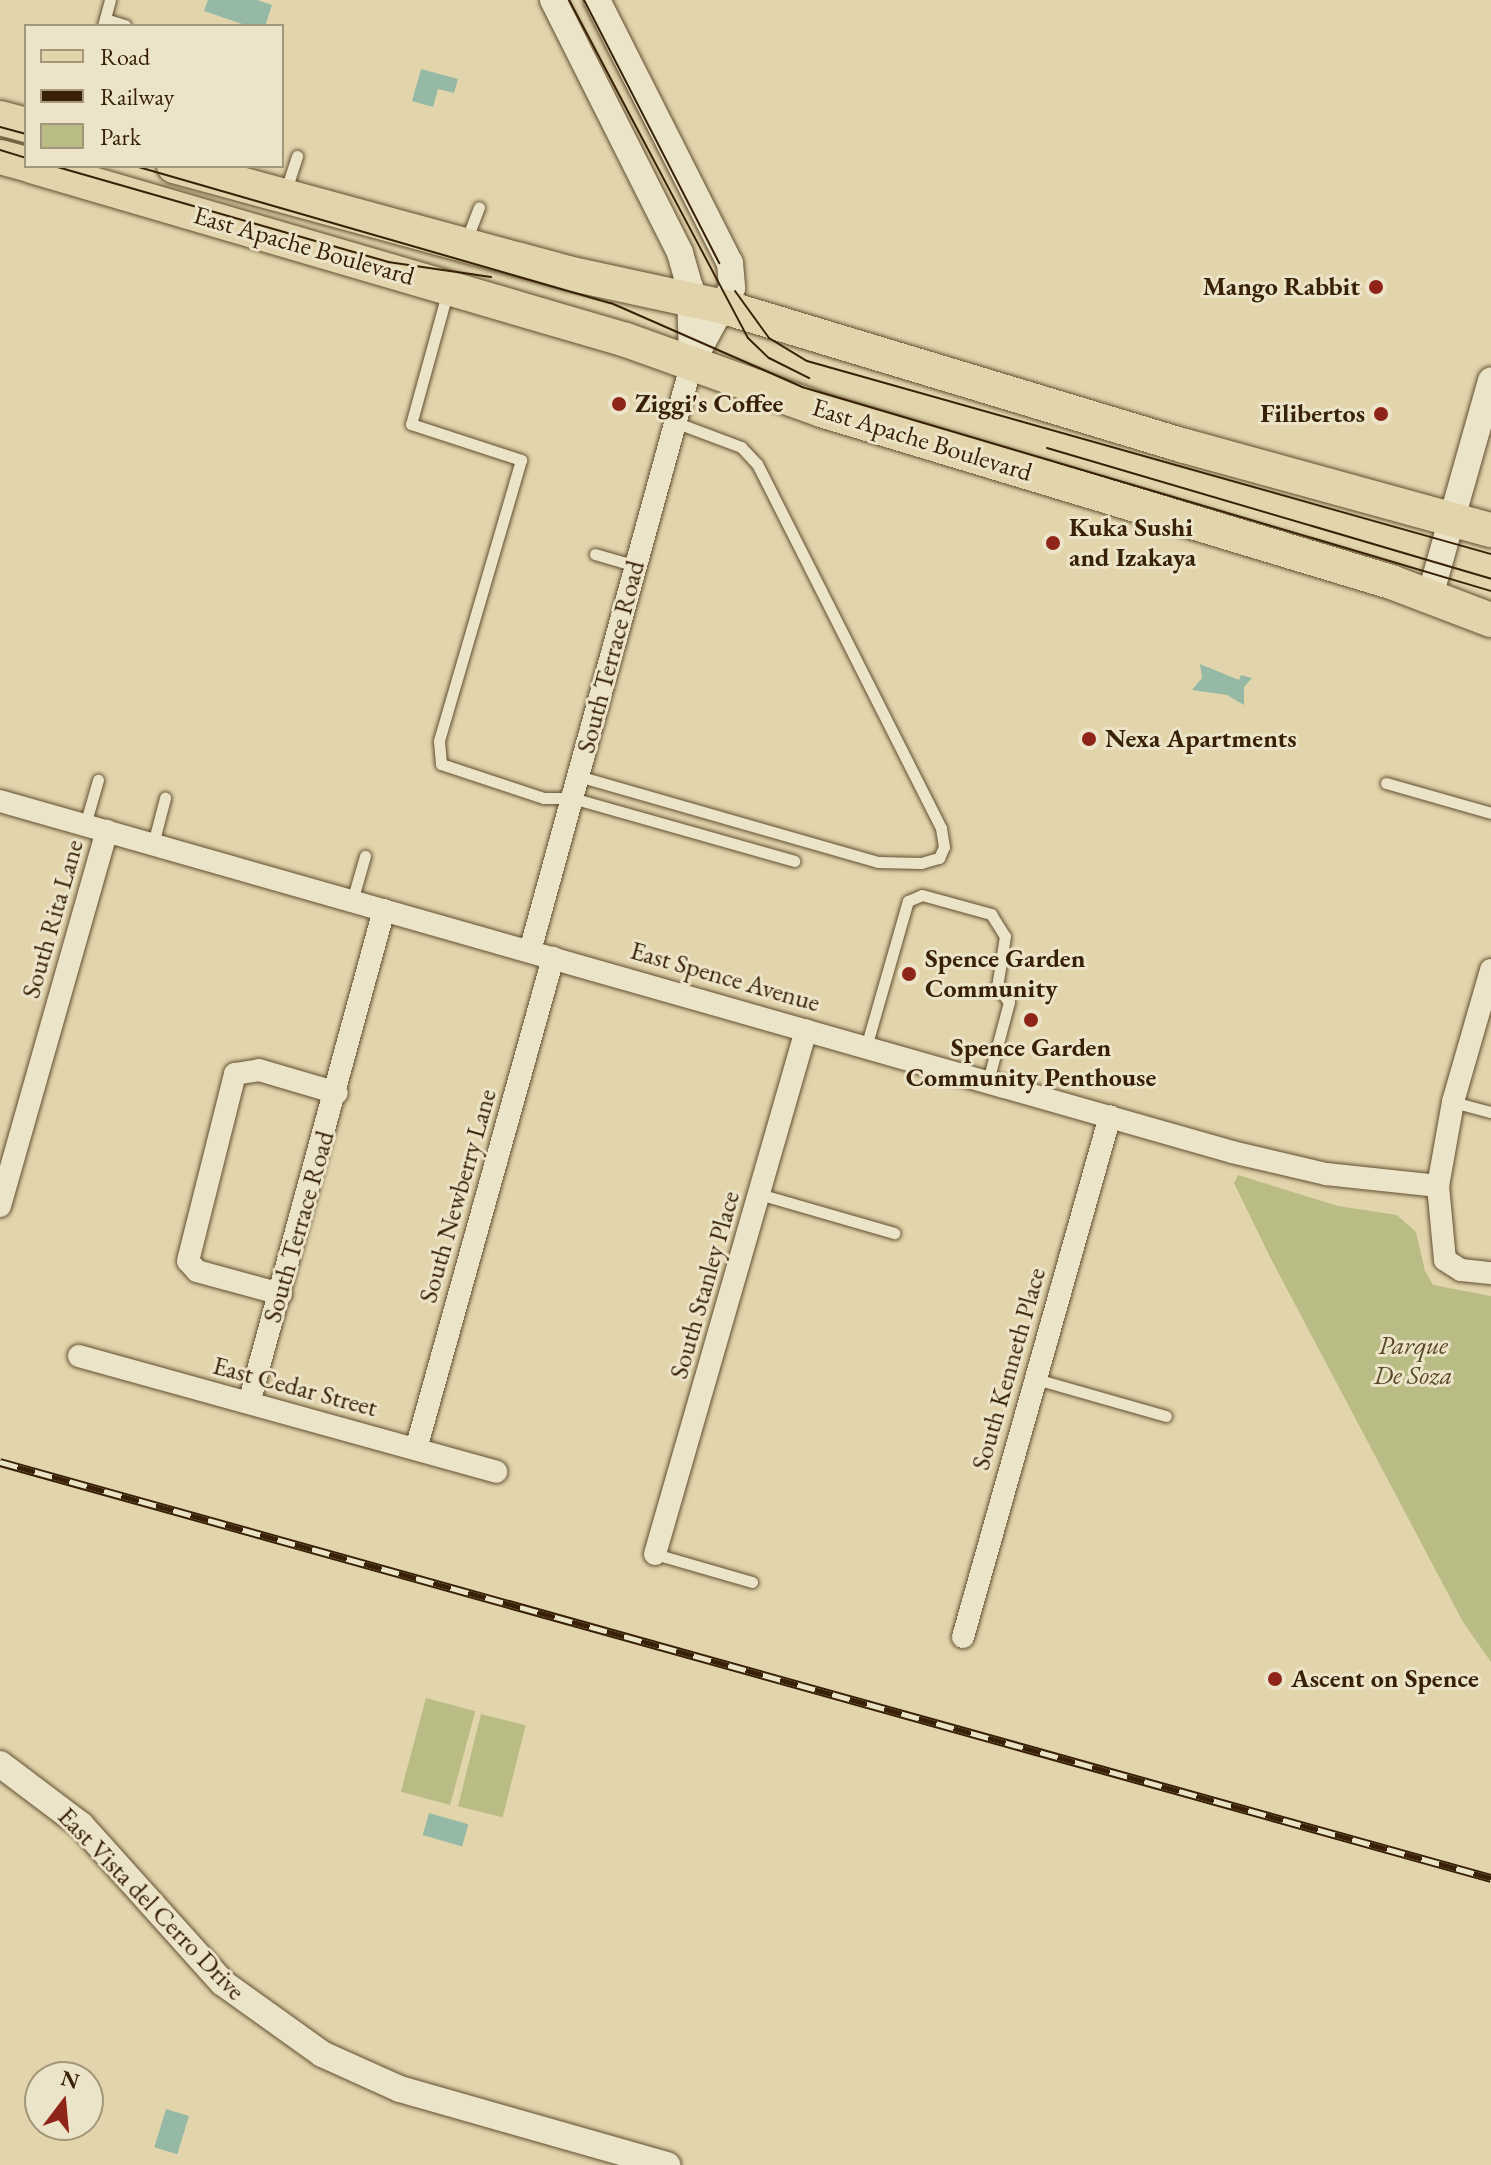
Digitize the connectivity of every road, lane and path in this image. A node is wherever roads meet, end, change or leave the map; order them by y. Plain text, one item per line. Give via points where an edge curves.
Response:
1 (110, 0) edge
2 (553, 0) edge
3 (597, 0) edge
4 (104, 22) edge
5 (0, 118) edge
6 (24, 124) edge
7 (297, 156) dead end
8 (0, 157) edge
9 (24, 164) edge
10 (284, 167) edge
11 (39, 168) edge
12 (183, 168) edge
13 (283, 168) edge
14 (262, 185) junction
15 (479, 207) dead end
16 (257, 233) junction
17 (464, 246) junction
18 (449, 288) junction
19 (708, 303) junction
20 (692, 362) junction
21 (1491, 380) edge
22 (677, 423) junction
23 (1452, 519) junction
24 (1491, 530) edge
25 (595, 554) dead end
26 (636, 566) junction
27 (1430, 596) junction
28 (1491, 620) edge
29 (578, 776) junction
30 (98, 780) dead end
31 (1386, 783) dead end
32 (165, 798) dead end
33 (572, 798) junction
34 (0, 801) edge
35 (1491, 813) edge
36 (85, 825) junction
37 (107, 831) junction
38 (153, 844) junction
39 (365, 856) dead end
40 (794, 861) dead end
41 (352, 901) junction
42 (384, 910) junction
43 (530, 951) junction
44 (553, 958) junction
45 (1491, 970) edge
46 (806, 1030) junction
47 (866, 1047) junction
48 (988, 1081) junction
49 (337, 1093) junction
50 (1453, 1102) junction
51 (1491, 1112) edge
52 (1110, 1116) junction
53 (1438, 1186) junction
54 (759, 1194) junction
55 (0, 1206) edge
56 (894, 1233) dead end
57 (1491, 1273) edge
58 (281, 1294) junction
59 (79, 1356) dead end
60 (1036, 1379) junction
61 (249, 1403) junction
62 (1166, 1416) dead end
63 (416, 1449) junction
64 (496, 1472) dead end
65 (655, 1554) joint
66 (752, 1582) dead end
67 (963, 1637) dead end
68 (0, 1764) edge
69 (667, 2165) edge

1 - 4 lane
2 - 19 street, South Terrace Road
3 - 19 street, South Terrace Road via 730,263 732,288
5 - 6 main road
7 - 10 lane
8 - 9 main road, East Apache Boulevard
11 - 16 main road, East Apache Boulevard
12 - 14 main road, East Apache Boulevard
13 - 14 lane
14 - 16 main road
14 - 17 main road, East Apache Boulevard
15 - 17 lane
16 - 18 main road, East Apache Boulevard
17 - 19 main road, East Apache Boulevard
18 - 20 main road, East Apache Boulevard
18 - 33 lane via 411,424 521,460 439,741 441,764 544,798
19 - 20 street, South Terrace Road
19 - 23 main road, East Apache Boulevard via 1185,446
20 - 22 street, South Terrace Road
20 - 27 main road, East Apache Boulevard via 821,410
21 - 23 street
22 - 26 street, South Terrace Road
22 - 29 lane via 722,437 757,464 934,814 944,847 939,858 921,863 878,862
23 - 24 main road, East Apache Boulevard
23 - 27 street
25 - 26 lane
26 - 29 street, South Terrace Road
27 - 28 main road, East Apache Boulevard
29 - 33 street, South Terrace Road
30 - 36 lane
31 - 35 lane
32 - 38 lane
33 - 40 lane
33 - 43 street, South Terrace Road
34 - 36 street, East Spence Avenue
36 - 37 street, East Spence Avenue
37 - 38 street, East Spence Avenue
37 - 55 street, South Rita Lane
38 - 41 street, East Spence Avenue
39 - 41 lane
41 - 42 street, East Spence Avenue
42 - 43 street, East Spence Avenue
42 - 49 street, South Terrace Road
43 - 44 street, East Spence Avenue
44 - 46 street, East Spence Avenue
44 - 63 street, South Newberry Lane
45 - 50 street
46 - 47 street, East Spence Avenue
46 - 54 street, South Stanley Place
47 - 48 street, East Spence Avenue
47 - 48 lane via 908,901 922,895 991,914 1005,936 997,987 1009,1002
48 - 52 street, East Spence Avenue
49 - 58 street, South Terrace Road
49 - 58 street via 259,1070 235,1074 188,1261 197,1271
50 - 51 lane
50 - 53 street
52 - 53 street, East Spence Avenue via 1279,1164
52 - 60 street, South Kenneth Place
53 - 57 street via 1450,1266
54 - 56 lane
54 - 65 street, South Stanley Place
58 - 61 street, South Terrace Road
59 - 61 street, East Cedar Street
60 - 62 lane
60 - 67 street, South Kenneth Place
61 - 63 street, East Cedar Street
63 - 64 street, East Cedar Street
65 - 66 lane
68 - 69 street, East Vista del Cerro Drive via 91,1834 223,1983 322,2054 400,2089

